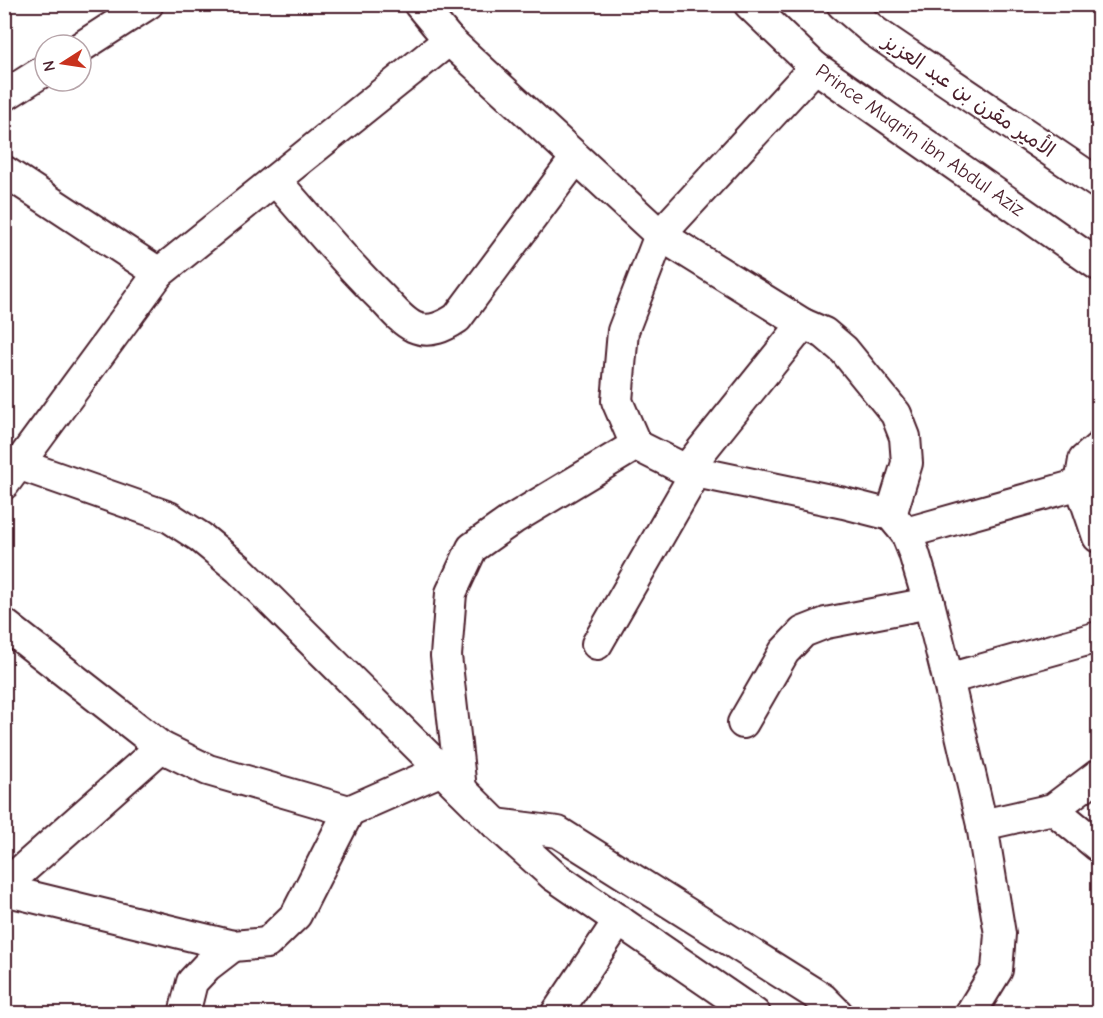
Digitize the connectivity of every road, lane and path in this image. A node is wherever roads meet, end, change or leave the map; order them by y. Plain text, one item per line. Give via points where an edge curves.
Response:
1 (148, 4) edge
2 (419, 4) edge
3 (749, 4) edge
4 (842, 4) edge
5 (93, 39) edge
6 (449, 40) junction
7 (815, 67) junction
8 (33, 78) edge
9 (4, 96) edge
10 (576, 158) junction
11 (4, 171) edge
12 (275, 180) junction
13 (1098, 183) edge
14 (660, 235) junction
15 (1098, 265) edge
16 (159, 273) junction
17 (803, 324) junction
18 (636, 445) junction
19 (1098, 448) edge
20 (8, 466) edge
21 (691, 471) junction
22 (1080, 483) junction
23 (898, 524) junction
24 (1098, 537) edge
25 (929, 603) junction
26 (4, 624) edge
27 (1098, 638) edge
28 (597, 644) dead end
29 (948, 679) junction
30 (743, 723) dead end
31 (161, 747) junction
32 (1098, 775) edge
33 (451, 779) junction
34 (1053, 809) junction
35 (350, 811) junction
36 (496, 824) junction
37 (982, 825) junction
38 (1098, 846) edge
39 (9, 875) edge
40 (619, 920) junction
41 (233, 946) junction
42 (184, 1014) edge
43 (556, 1014) edge
44 (756, 1014) edge
45 (838, 1014) edge
46 (970, 1014) edge

1 - 5 street
2 - 6 street
3 - 7 street, Prince Muqrin ibn Abdul Aziz
4 - 13 street, الأمير مقرن بن عبد العزيز via 875,32
6 - 10 street
6 - 12 street
7 - 14 street
7 - 15 street, Prince Muqrin ibn Abdul Aziz
8 - 9 street
10 - 12 street via 457,318 442,328 425,330 399,316 354,271
10 - 14 street
11 - 16 street
12 - 16 street
14 - 17 street
14 - 18 street via 623,331 617,401
16 - 20 street
17 - 21 street
17 - 23 street via 824,333 844,350 896,414 905,437 907,463
18 - 21 street
18 - 33 street via 472,548 451,593 446,656
19 - 22 street via 1084,460
20 - 33 street via 169,517 200,537 239,569
21 - 23 street via 844,502
21 - 28 street
22 - 23 street
22 - 24 street
23 - 25 street via 914,553
25 - 29 street
25 - 30 street via 826,623 803,632 784,652
26 - 31 street
27 - 29 street
29 - 37 street
31 - 35 street via 207,770
31 - 39 street
32 - 34 street
33 - 35 street
33 - 36 street
34 - 37 street
34 - 38 street
35 - 41 street via 296,915 267,943
36 - 40 street via 554,876
36 - 45 street via 558,832 823,999
37 - 46 street via 1000,934 997,970
39 - 41 street
40 - 43 street
40 - 44 street
41 - 42 street via 192,982

